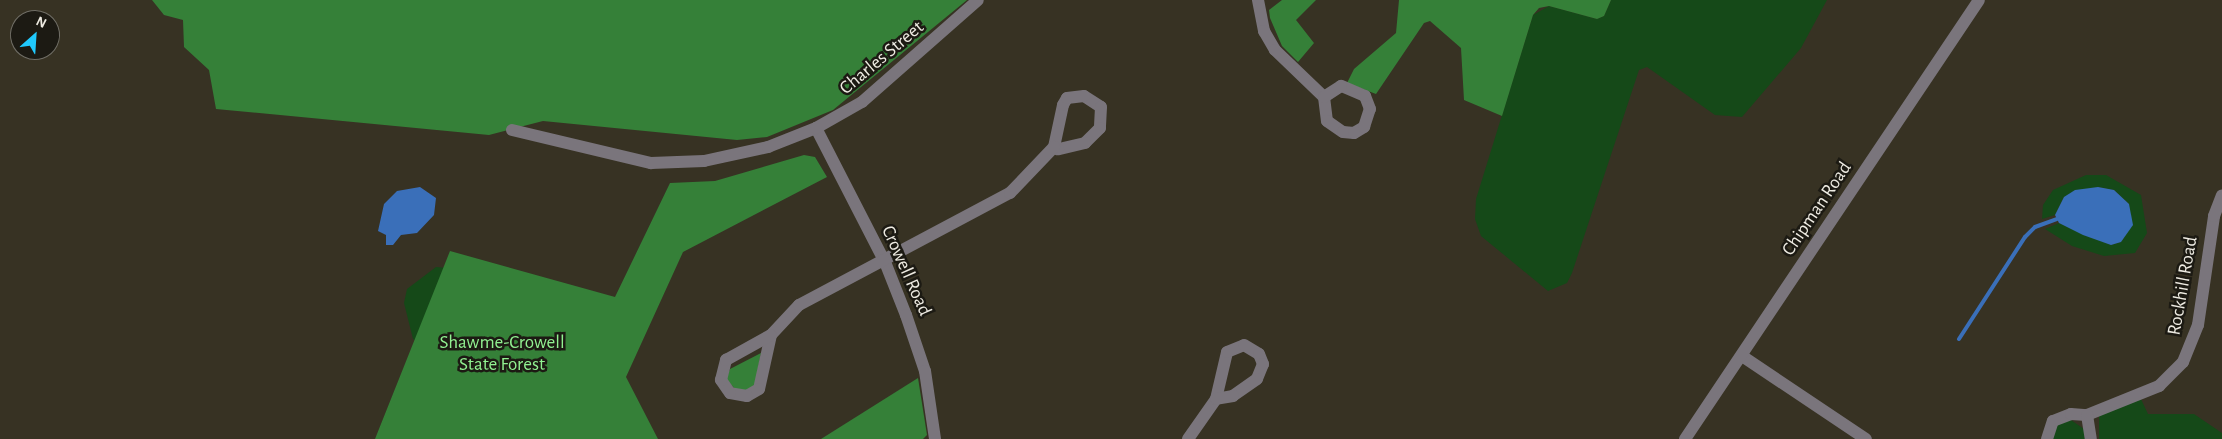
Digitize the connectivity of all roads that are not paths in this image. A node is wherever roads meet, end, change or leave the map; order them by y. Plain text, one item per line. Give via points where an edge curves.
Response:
1 (978, 0) edge
2 (1258, 0) edge
3 (1979, 0) edge
4 (1324, 97) dead end
5 (816, 128) junction
6 (512, 130) dead end
7 (1054, 147) junction
8 (2222, 195) edge
9 (885, 262) junction
10 (772, 335) junction
11 (1742, 356) junction
12 (1216, 400) junction
13 (2087, 415) junction
14 (935, 439) edge
15 (1188, 439) edge
16 (1685, 439) edge
17 (1866, 439) edge
18 (2047, 439) edge
19 (2091, 439) edge

1 - 5 street, Charles Street via 881,87
2 - 4 street via 1264,31 1274,50
3 - 11 street, Chipman Road
5 - 6 street, Charles Street via 733,156 651,163
5 - 9 street, Crowell Road
7 - 7 street via 1058,120 1067,98 1076,95 1097,101 1103,117 1093,138 1068,149
7 - 9 street via 1010,192
8 - 13 street, Rockhill Road via 2214,216 2198,325 2183,362 2159,386
9 - 10 street via 799,306
9 - 14 street, Crowell Road via 920,353
10 - 10 street via 726,360 721,380 730,392 747,396 758,389
11 - 16 street, Chipman Road
11 - 17 street
12 - 12 street via 1227,352 1244,345 1259,354 1263,364 1258,379 1233,396
12 - 15 street
13 - 18 street, Rockhill Road via 2058,417 2050,426
13 - 19 street

